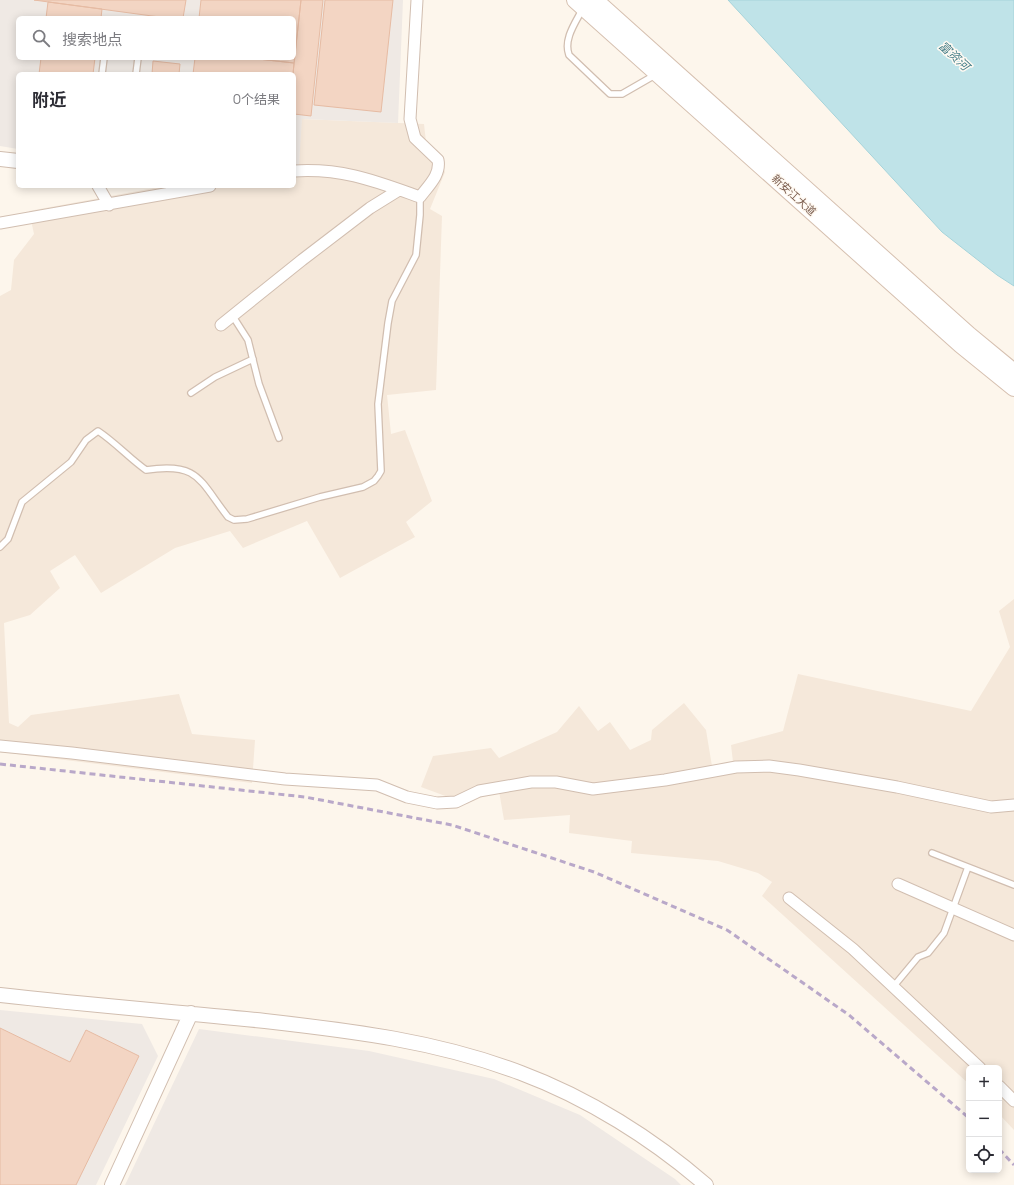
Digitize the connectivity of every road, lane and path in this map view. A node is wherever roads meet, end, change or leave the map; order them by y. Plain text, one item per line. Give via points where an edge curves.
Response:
1 (418, 0) edge
2 (584, 2) edge
3 (104, 60) edge
4 (138, 60) edge
5 (102, 72) edge
6 (136, 72) edge
7 (657, 74) junction
8 (0, 159) edge
9 (16, 161) edge
10 (296, 171) edge
11 (99, 188) edge
12 (199, 188) edge
13 (399, 190) junction
14 (420, 197) junction
15 (109, 205) junction
16 (0, 223) edge
17 (232, 315) junction
18 (221, 325) dead end
19 (253, 359) junction
20 (1014, 372) edge
21 (1014, 388) edge
22 (191, 393) dead end
23 (279, 438) dead end
24 (0, 547) edge
25 (0, 746) edge
26 (1014, 806) edge
27 (932, 853) dead end
28 (968, 867) junction
29 (898, 884) dead end
30 (1014, 885) edge
31 (789, 898) dead end
32 (953, 908) junction
33 (1014, 935) edge
34 (893, 987) junction
35 (0, 995) edge
36 (191, 1014) junction
37 (977, 1065) edge
38 (1002, 1089) edge
39 (1014, 1101) edge
40 (112, 1185) edge
41 (706, 1185) edge

1 - 14 street via 410,119 415,138 435,156 439,165 436,176
2 - 7 main road, 新安江大道
2 - 7 lane via 569,38 570,55 610,94 622,94
2 - 20 main road, 新安江大道
3 - 5 lane
4 - 6 lane
7 - 21 main road, 新安江大道 via 943,330
8 - 9 street
10 - 13 street via 348,174
11 - 15 street
12 - 15 street
13 - 14 street
13 - 17 street via 363,213
14 - 24 lane via 416,255 392,301 388,323 378,404 381,471 374,481 363,488 320,497 247,519 234,520 228,517 196,475 179,468 146,470 116,443 98,431 86,440 71,462 22,502 8,539
15 - 16 street
17 - 18 street
17 - 19 lane via 248,340
19 - 22 lane via 215,377
19 - 23 lane via 259,384
25 - 26 street via 285,779 377,785 407,797 437,803 456,802 479,791 531,782 556,782 593,789 736,768 769,766 889,786 991,807
27 - 28 lane
28 - 30 lane
28 - 32 lane
29 - 32 street
31 - 34 street via 852,949
32 - 33 street
32 - 34 lane via 944,932 928,953 918,957
34 - 37 street
35 - 36 street
36 - 40 street
36 - 41 street via 381,1035 487,1061 556,1088 619,1122 668,1155
38 - 39 street

